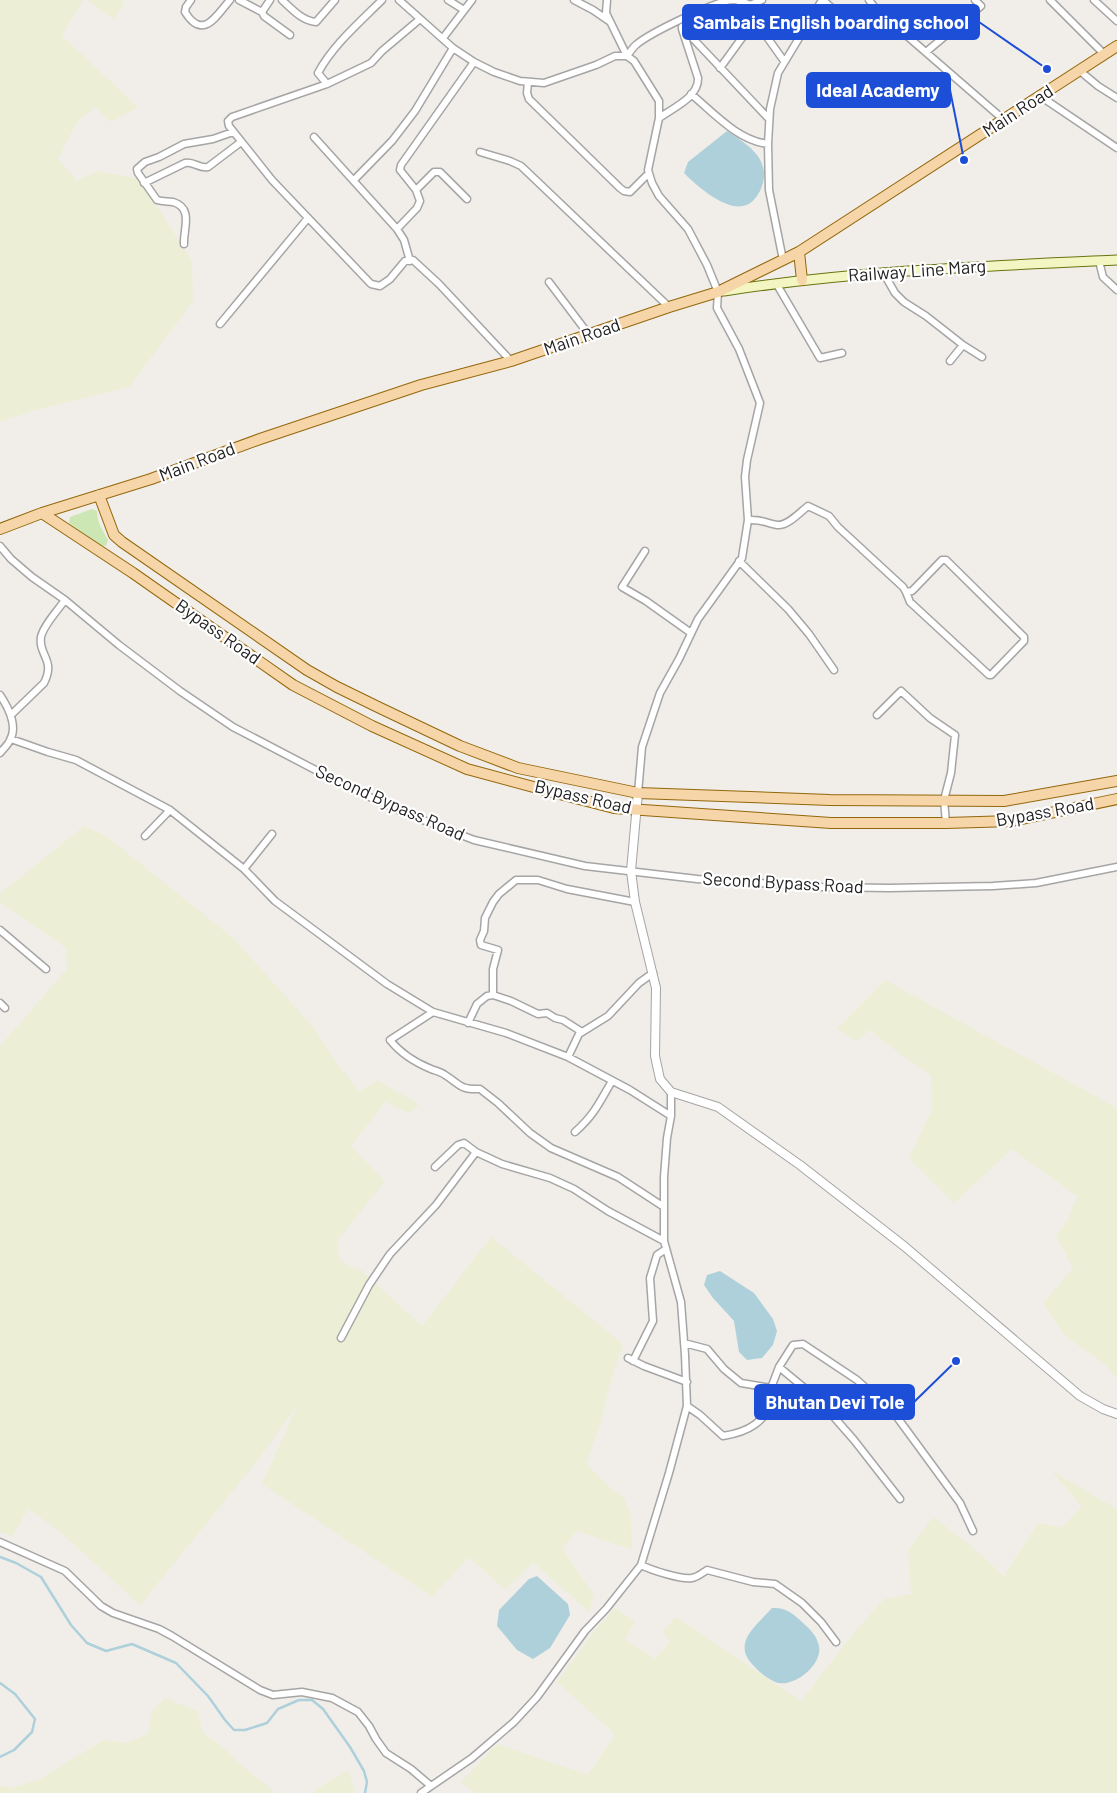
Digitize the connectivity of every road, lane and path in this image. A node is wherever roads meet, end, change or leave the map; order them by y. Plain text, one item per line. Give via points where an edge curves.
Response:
1 (190, 0) edge
2 (230, 0) edge
3 (239, 0) edge
4 (270, 0) edge
5 (282, 0) edge
6 (335, 0) edge
7 (382, 0) edge
8 (398, 0) edge
9 (448, 0) edge
10 (472, 0) edge
11 (574, 0) edge
12 (607, 0) edge
13 (762, 0) edge
14 (823, 0) edge
15 (869, 0) edge
16 (975, 0) edge
17 (1050, 0) edge
18 (1094, 0) edge
19 (720, 1) edge
20 (741, 1) edge
21 (876, 9) junction
22 (464, 10) junction
23 (262, 12) junction
24 (420, 19) junction
25 (755, 20) junction
26 (1117, 20) edge
27 (610, 22) junction
28 (681, 24) junction
29 (290, 35) dead end
30 (443, 38) junction
31 (1117, 46) edge
32 (453, 48) junction
33 (926, 52) junction
34 (1104, 54) junction
35 (627, 56) junction
36 (784, 61) junction
37 (474, 62) junction
38 (720, 68) junction
39 (1080, 71) junction
40 (528, 82) junction
41 (327, 84) junction
42 (691, 94) junction
43 (1040, 96) junction
44 (1117, 98) edge
45 (659, 118) junction
46 (769, 119) junction
47 (1004, 120) junction
48 (233, 132) junction
49 (314, 137) dead end
50 (241, 142) junction
51 (768, 144) junction
52 (1117, 148) edge
53 (480, 152) dead end
54 (649, 173) junction
55 (354, 180) junction
56 (144, 183) junction
57 (416, 190) junction
58 (467, 199) dead end
59 (308, 218) junction
60 (397, 229) junction
61 (184, 244) dead end
62 (799, 252) junction
63 (783, 260) junction
64 (1117, 260) edge
65 (410, 261) junction
66 (1099, 261) junction
67 (883, 272) junction
68 (802, 280) junction
69 (549, 282) dead end
70 (776, 283) junction
71 (1117, 290) edge
72 (718, 292) junction
73 (669, 307) junction
74 (220, 324) dead end
75 (589, 335) junction
76 (964, 345) junction
77 (842, 353) dead end
78 (982, 357) dead end
79 (511, 361) junction
80 (950, 361) dead end
81 (99, 495) junction
82 (42, 513) junction
83 (748, 520) junction
84 (0, 529) edge
85 (0, 546) edge
86 (645, 551) dead end
87 (143, 556) junction
88 (740, 561) junction
89 (133, 573) junction
90 (906, 592) junction
91 (65, 600) junction
92 (691, 633) junction
93 (834, 670) dead end
94 (0, 695) edge
95 (380, 708) junction
96 (11, 715) junction
97 (877, 715) dead end
98 (372, 726) junction
99 (11, 739) junction
100 (0, 753) edge
101 (1117, 781) edge
102 (638, 792) junction
103 (1117, 799) edge
104 (944, 800) junction
105 (170, 810) junction
106 (636, 810) junction
107 (946, 823) junction
108 (272, 834) dead end
109 (145, 836) dead end
110 (1117, 867) edge
111 (244, 869) junction
112 (631, 871) junction
113 (635, 902) junction
114 (0, 930) edge
115 (46, 969) dead end
116 (653, 973) junction
117 (493, 995) junction
118 (433, 1012) junction
119 (468, 1022) junction
120 (582, 1032) junction
121 (568, 1057) junction
122 (612, 1080) junction
123 (670, 1092) junction
124 (671, 1116) junction
125 (575, 1132) dead end
126 (476, 1152) junction
127 (435, 1167) dead end
128 (664, 1207) junction
129 (664, 1241) junction
130 (666, 1249) junction
131 (341, 1338) dead end
132 (684, 1343) junction
133 (779, 1367) junction
134 (687, 1382) junction
135 (771, 1388) junction
136 (687, 1406) junction
137 (1117, 1414) edge
138 (900, 1499) dead end
139 (973, 1531) dead end
140 (0, 1542) edge
141 (641, 1565) junction
142 (836, 1642) dead end
143 (431, 1786) junction
144 (421, 1793) edge

1 - 2 street via 185,12 202,26 212,21
3 - 23 street
4 - 23 street
5 - 6 street via 302,17 316,22
7 - 41 street via 322,65 318,73
8 - 24 street
9 - 22 street
10 - 22 street
11 - 27 street
12 - 27 street via 606,13
13 - 20 street via 750,4
14 - 21 street via 855,25
14 - 36 street
15 - 21 street
16 - 33 street via 981,6
17 - 34 street
18 - 26 street
19 - 20 street
19 - 28 street
20 - 25 street
21 - 33 street
22 - 30 street
23 - 29 street
24 - 30 street
24 - 41 street via 371,63
25 - 36 street
25 - 38 street
27 - 35 street
28 - 35 street via 652,34
28 - 38 street
28 - 42 street via 698,78 697,89
30 - 32 street
31 - 34 main road, Main Road
32 - 37 street
32 - 55 street via 392,142
33 - 47 street
34 - 39 main road, Main Road
35 - 40 street via 615,56 544,83
35 - 45 street via 634,60 659,101
36 - 46 street via 772,93
37 - 40 street
37 - 57 street via 401,165 400,170
38 - 46 street
39 - 43 main road, Main Road
39 - 44 street
40 - 54 street via 529,99 620,188 630,192
41 - 48 street via 232,116 228,121
42 - 45 street
42 - 51 street via 721,121 749,139
43 - 47 main road, Main Road
43 - 52 street
45 - 54 street
46 - 51 street
47 - 62 main road, Main Road
48 - 50 street
48 - 56 street via 184,144 145,162 137,169
49 - 55 street
50 - 56 street via 204,168 185,163
50 - 59 street
51 - 63 street via 769,190
53 - 73 street via 521,166
54 - 72 street via 660,196 688,229
55 - 60 street
56 - 61 street via 157,200 174,203 183,209 187,223
57 - 58 street via 434,172 440,172
57 - 60 street via 420,201 417,208
59 - 65 street via 371,284 380,286 405,261
59 - 74 street
60 - 65 street
62 - 63 main road, Main Road
62 - 68 main road
63 - 72 main road, Main Road
64 - 66 main road, Railway Line Marg
65 - 79 street via 413,260 439,284
66 - 67 main road, Railway Line Marg
66 - 71 street via 1103,277
67 - 68 main road, Railway Line Marg
67 - 76 street via 904,302
68 - 70 main road, Railway Line Marg
69 - 75 street
70 - 72 main road, Railway Line Marg
70 - 77 street via 820,358
72 - 73 main road, Main Road
72 - 83 street via 717,308 739,349 760,403 745,477
73 - 75 main road, Main Road
75 - 79 main road, Main Road
76 - 78 street
76 - 80 street
79 - 81 main road, Main Road via 421,385
81 - 82 main road, Main Road
81 - 87 main road, Bypass Road via 114,535
82 - 84 main road, Main Road
82 - 89 main road, Bypass Road
83 - 88 street
83 - 90 street via 760,519 778,525 786,523 808,506 829,516
85 - 91 street, Second Bypass Road via 32,577
86 - 92 street via 622,587
87 - 89 main road
87 - 95 main road, Bypass Road via 307,670
88 - 92 street
88 - 93 street via 810,634
89 - 98 main road, Bypass Road via 293,685
90 - 90 street via 910,602 989,675 1025,639 946,560 942,560 912,591
91 - 96 street via 42,632 40,640 49,669 47,677
91 - 112 street, Second Bypass Road via 119,646 233,727 350,788 474,840 585,866
92 - 102 street via 660,693 642,747
94 - 96 street
95 - 98 main road
95 - 102 main road, Bypass Road via 460,746 518,768
96 - 99 street
97 - 104 street via 900,691 955,735
98 - 106 main road, Bypass Road via 466,769 614,808
99 - 100 street
99 - 105 street via 76,760
101 - 104 main road, Bypass Road via 1004,801
102 - 104 main road, Bypass Road via 830,800
102 - 106 street
103 - 107 main road, Bypass Road via 1012,821
104 - 107 street
105 - 109 street
105 - 111 street
106 - 107 main road, Bypass Road via 804,821
106 - 112 street
108 - 111 street
110 - 112 street, Second Bypass Road via 1036,883 890,888 766,884
111 - 118 street via 282,906 387,984
112 - 113 street
113 - 116 street
113 - 117 street via 538,880 516,880 493,902 480,940 482,945 498,950 493,969
114 - 115 street
116 - 120 street via 608,1016
116 - 123 street via 656,988 655,1056 660,1079
117 - 119 street via 477,1004
117 - 120 street via 538,1014 547,1013
118 - 119 street
118 - 128 street via 390,1040 397,1049 467,1090 480,1089 551,1148 618,1177
119 - 121 street
120 - 121 street
121 - 122 street
122 - 124 street
122 - 125 street via 598,1108
123 - 124 street
123 - 137 street via 718,1107 778,1149 904,1246 1080,1396
124 - 128 street
126 - 127 street via 464,1143 458,1145
126 - 129 street via 574,1189
126 - 131 street via 436,1205 390,1254 369,1285
128 - 129 street
129 - 130 street
130 - 132 street via 681,1302
130 - 134 street via 657,1255 650,1278 653,1321 631,1360
132 - 134 street
132 - 135 street via 707,1349 740,1383
133 - 135 street
133 - 138 street via 819,1400
133 - 139 street via 793,1345 804,1344 856,1380 894,1413 960,1503
134 - 136 street
135 - 136 street via 775,1397 761,1421 740,1433 723,1436
136 - 141 street
140 - 143 street via 65,1570 101,1606 172,1636 260,1690 273,1696 302,1692 332,1698 358,1712 386,1753
141 - 142 street via 684,1579 695,1578 707,1570 775,1584 802,1603
141 - 143 street via 514,1722 472,1758
143 - 144 street

